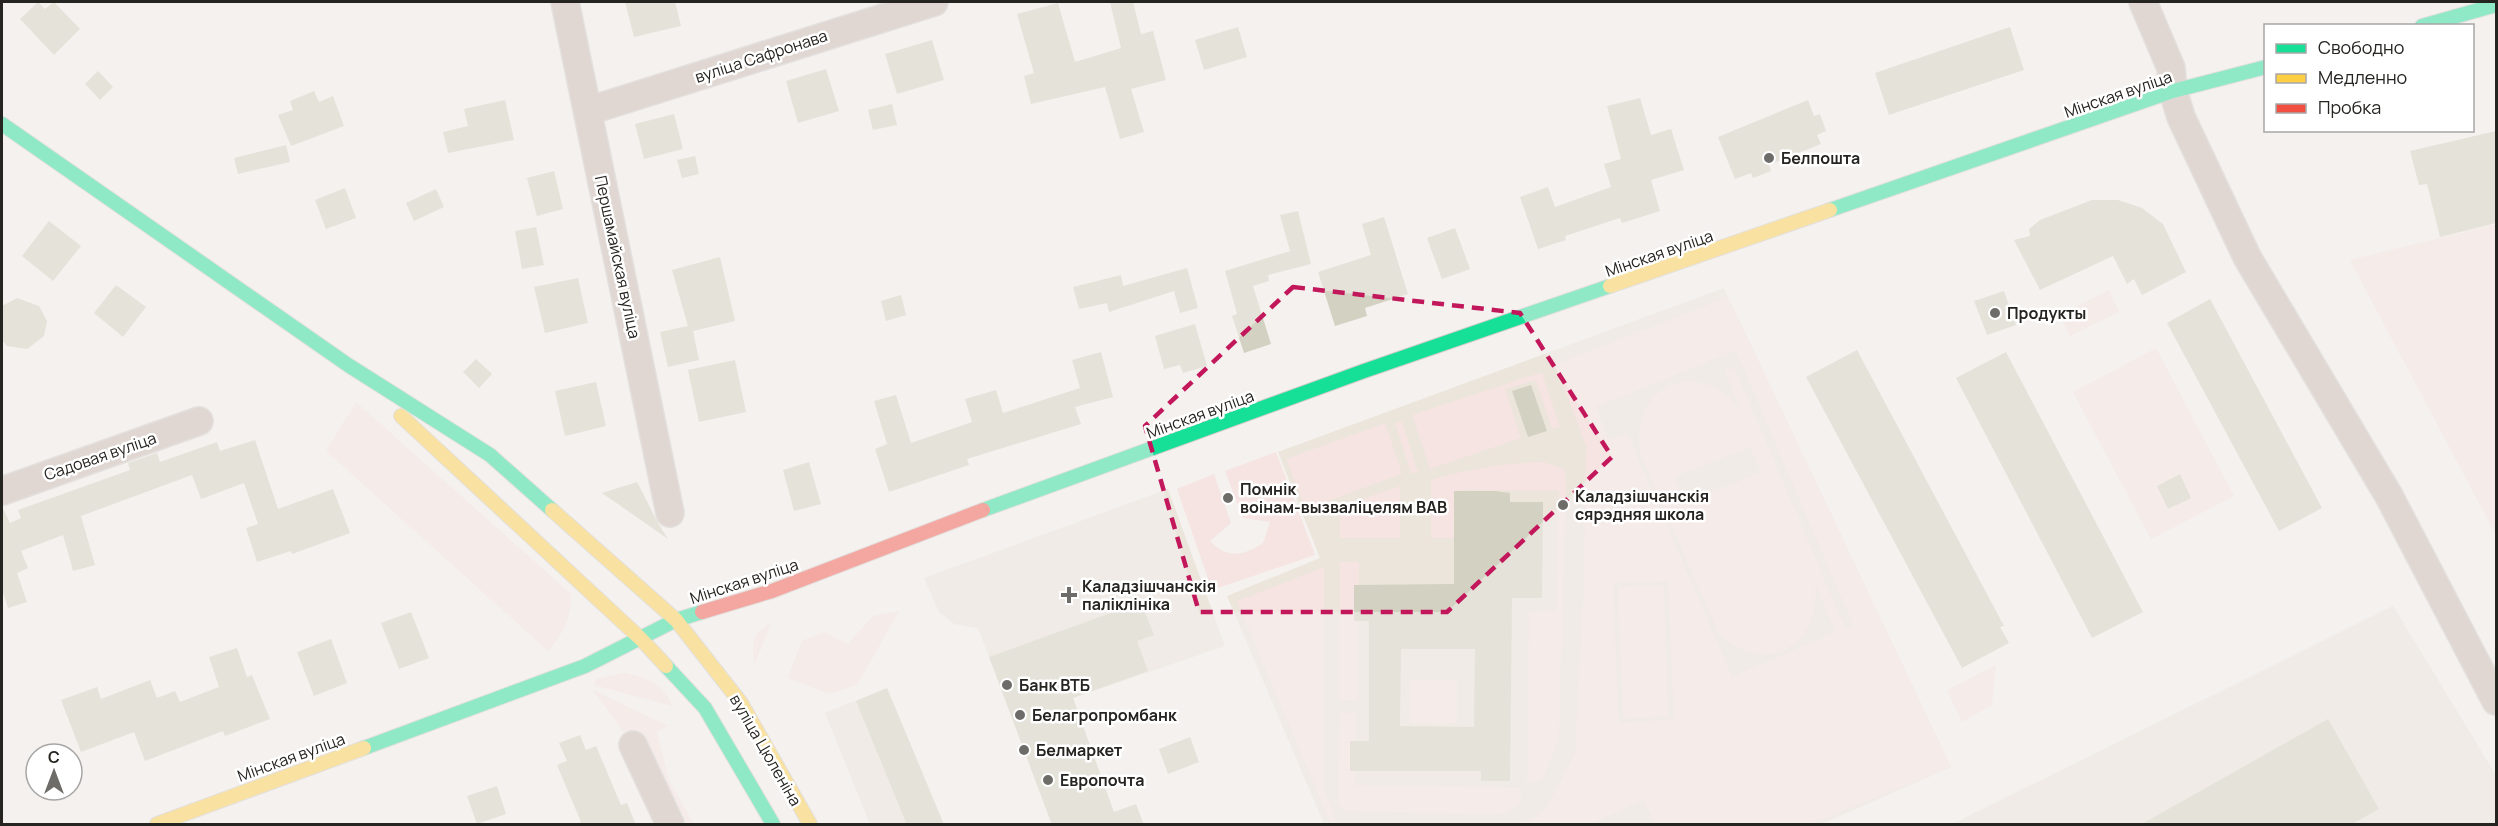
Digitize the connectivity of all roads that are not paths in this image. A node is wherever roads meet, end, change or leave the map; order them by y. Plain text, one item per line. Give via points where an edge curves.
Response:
1 (565, 2) edge
2 (934, 2) edge
3 (2143, 2) edge
4 (2496, 5) edge
5 (2429, 24) edge
6 (2264, 67) edge
7 (2173, 91) junction
8 (588, 111) junction
9 (2, 124) edge
10 (348, 365) junction
11 (199, 421) dead end
12 (2, 491) edge
13 (670, 513) dead end
14 (676, 620) junction
15 (641, 639) junction
16 (2496, 700) edge
17 (633, 745) dead end
18 (158, 825) edge
19 (670, 825) edge
20 (773, 825) edge
21 (810, 825) edge

1 - 8 street, Першамайская вуліца
2 - 8 street, вуліца Сафронава
3 - 7 street via 2171,68
4 - 5 main road
6 - 7 main road, Мінская вуліца
7 - 14 main road, Мінская вуліца via 1364,371 772,591
7 - 16 street via 2181,117 2247,257 2389,496
8 - 13 street, Першамайская вуліца
9 - 10 main road
10 - 14 main road, вуліца Цюленіна via 490,456
10 - 15 main road, вуліца Цюленіна
11 - 12 street, Садовая вуліца
14 - 15 main road, Мінская вуліца
14 - 21 main road, вуліца Цюленіна via 741,703
15 - 18 main road, Мінская вуліца via 571,671
15 - 20 main road, вуліца Цюленіна via 705,708
17 - 19 street

